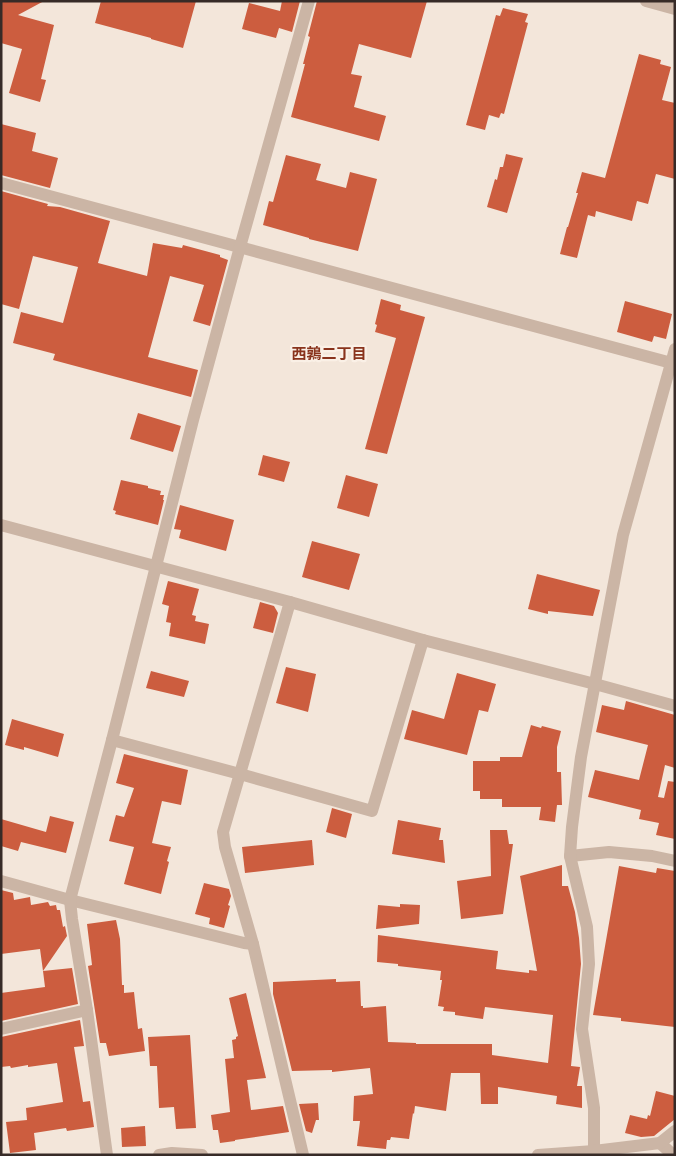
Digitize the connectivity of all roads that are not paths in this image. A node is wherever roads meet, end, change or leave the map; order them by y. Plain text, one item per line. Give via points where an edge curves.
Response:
1 (309, 1) edge
2 (646, 1) edge
3 (675, 9) edge
4 (1, 183) edge
5 (240, 247) junction
6 (675, 349) edge
7 (673, 364) edge
8 (1, 525) edge
9 (156, 566) junction
10 (290, 602) junction
11 (424, 640) junction
12 (595, 684) junction
13 (675, 706) edge
14 (112, 740) junction
15 (240, 774) junction
16 (570, 856) junction
17 (675, 861) edge
18 (1, 881) edge
19 (70, 900) junction
20 (253, 944) junction
21 (87, 1010) junction
22 (1, 1029) edge
23 (675, 1131) edge
24 (660, 1143) junction
25 (641, 1150) edge
26 (594, 1151) junction
27 (107, 1155) edge
28 (159, 1155) edge
29 (202, 1155) edge
30 (303, 1155) edge
31 (538, 1155) edge
32 (674, 1155) edge

1 - 5 street
2 - 3 street
4 - 5 street
5 - 7 street
5 - 9 street
6 - 7 street
7 - 12 street via 623,535
8 - 9 street
9 - 10 street
9 - 14 street
10 - 11 street
10 - 15 street
11 - 12 street
11 - 15 street via 372,811
12 - 13 street
12 - 16 street via 581,757
14 - 15 street
14 - 19 street
15 - 20 street via 223,832
16 - 17 street via 608,852
16 - 26 street via 587,927 589,964 582,1029 594,1108
18 - 19 street
19 - 20 street
19 - 21 street
20 - 30 street
21 - 22 street
21 - 27 street
23 - 24 street
24 - 25 street
24 - 32 street
25 - 26 street
26 - 31 street
28 - 29 street

